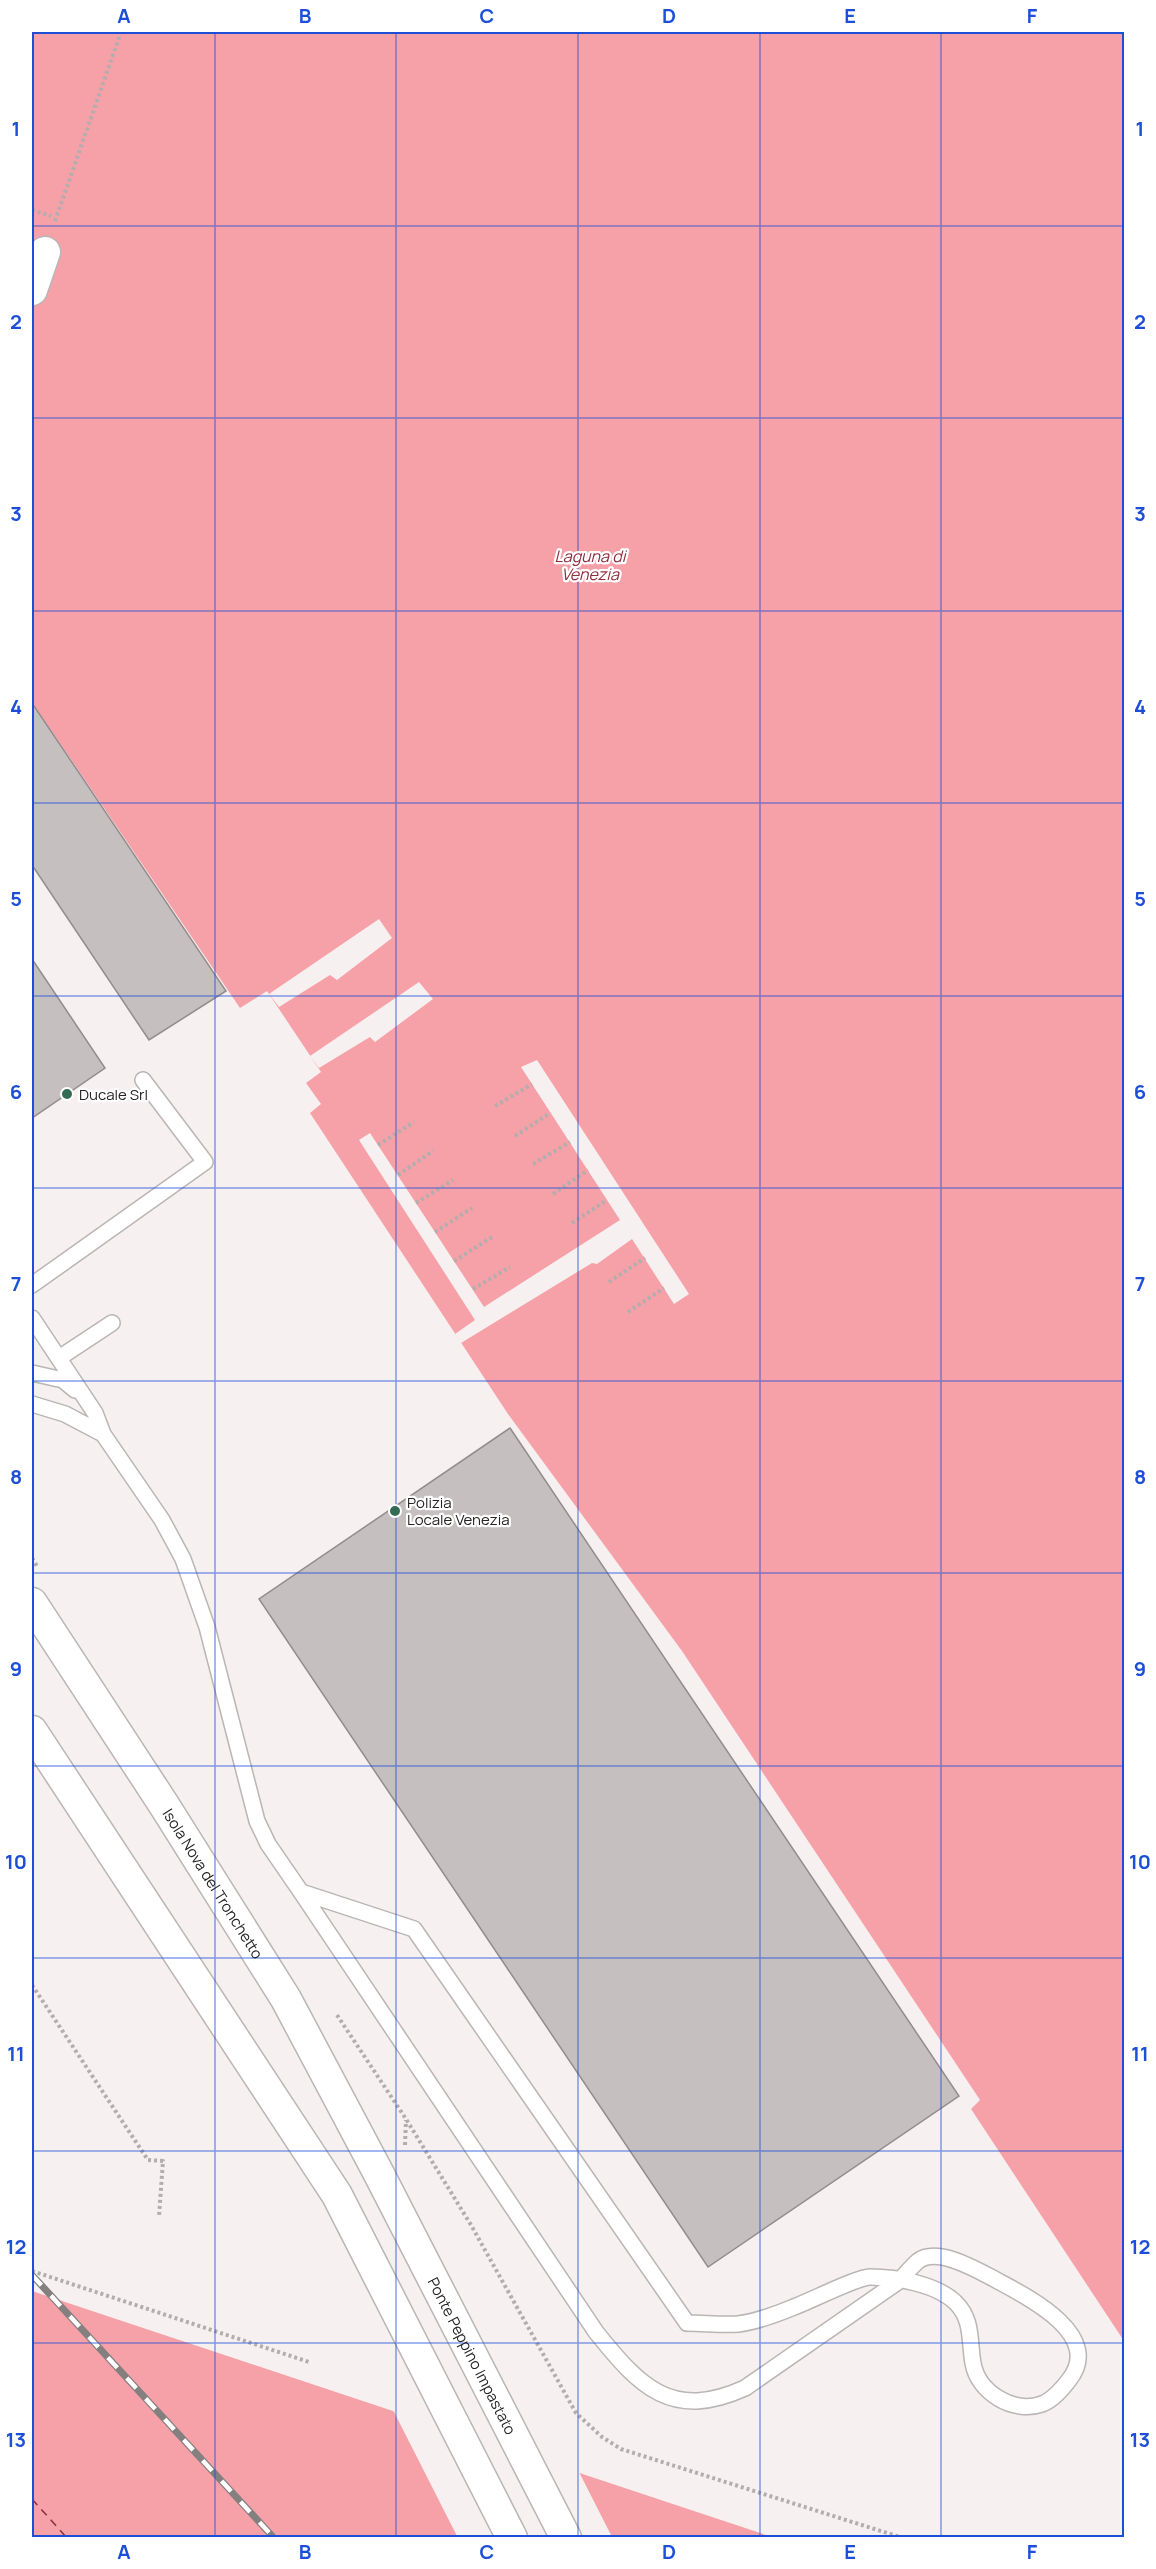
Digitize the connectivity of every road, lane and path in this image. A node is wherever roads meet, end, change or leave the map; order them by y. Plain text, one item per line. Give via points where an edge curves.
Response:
1 (121, 32) edge
2 (32, 210) edge
3 (56, 218) junction
4 (45, 252) joint
5 (32, 290) edge
6 (143, 1080) dead end
7 (532, 1084) dead end
8 (495, 1106) dead end
9 (550, 1113) dead end
10 (414, 1122) dead end
11 (515, 1136) dead end
12 (570, 1142) dead end
13 (378, 1145) dead end
14 (433, 1151) dead end
15 (533, 1164) dead end
16 (588, 1170) dead end
17 (398, 1175) dead end
18 (453, 1179) dead end
19 (553, 1194) dead end
20 (607, 1200) dead end
21 (416, 1203) dead end
22 (472, 1208) dead end
23 (572, 1223) dead end
24 (435, 1232) dead end
25 (492, 1237) dead end
26 (645, 1258) dead end
27 (454, 1261) dead end
28 (510, 1267) dead end
29 (609, 1282) dead end
30 (32, 1285) edge
31 (664, 1288) dead end
32 (473, 1289) dead end
33 (628, 1312) dead end
34 (32, 1318) edge
35 (112, 1323) dead end
36 (59, 1358) junction
37 (32, 1373) edge
38 (82, 1396) junction
39 (32, 1404) edge
40 (103, 1434) junction
41 (32, 1603) edge
42 (32, 1731) edge
43 (301, 1892) junction
44 (32, 1984) edge
45 (406, 2119) dead end
46 (405, 2150) dead end
47 (379, 2174) joint
48 (159, 2216) dead end
49 (32, 2271) edge
50 (899, 2281) junction
51 (309, 2362) dead end
52 (512, 2538) edge
53 (566, 2538) edge

1 - 3 path
2 - 3 path
3 - 4 path
4 - 5 street
6 - 30 lane via 205,1162
7 - 8 path
9 - 11 path
10 - 13 path
12 - 15 path
14 - 17 path
16 - 19 path
18 - 21 path
20 - 23 path
22 - 24 path
25 - 27 path
26 - 29 path
28 - 32 path
31 - 33 path
34 - 36 lane
35 - 36 lane
36 - 38 lane
37 - 38 lane via 63,1380
38 - 40 lane via 95,1413
39 - 40 lane via 65,1414
40 - 43 lane via 162,1520 183,1559 207,1627 257,1821
41 - 47 street, Isola Nova del Tronchetto via 286,1999
42 - 52 street via 337,2195
43 - 50 lane via 414,1929 687,2323 739,2324 793,2308 868,2277
43 - 50 lane via 596,2332 653,2391 682,2401 722,2398 745,2388
44 - 48 path via 148,2160 163,2161
45 - 46 path
47 - 53 street, Ponte Peppino Impastato
49 - 51 path
50 - 50 lane via 921,2284 956,2303 970,2330 973,2364 979,2377 1010,2405 1025,2408 1047,2402 1079,2365 1076,2343 1067,2330 1022,2294 969,2266 927,2257

